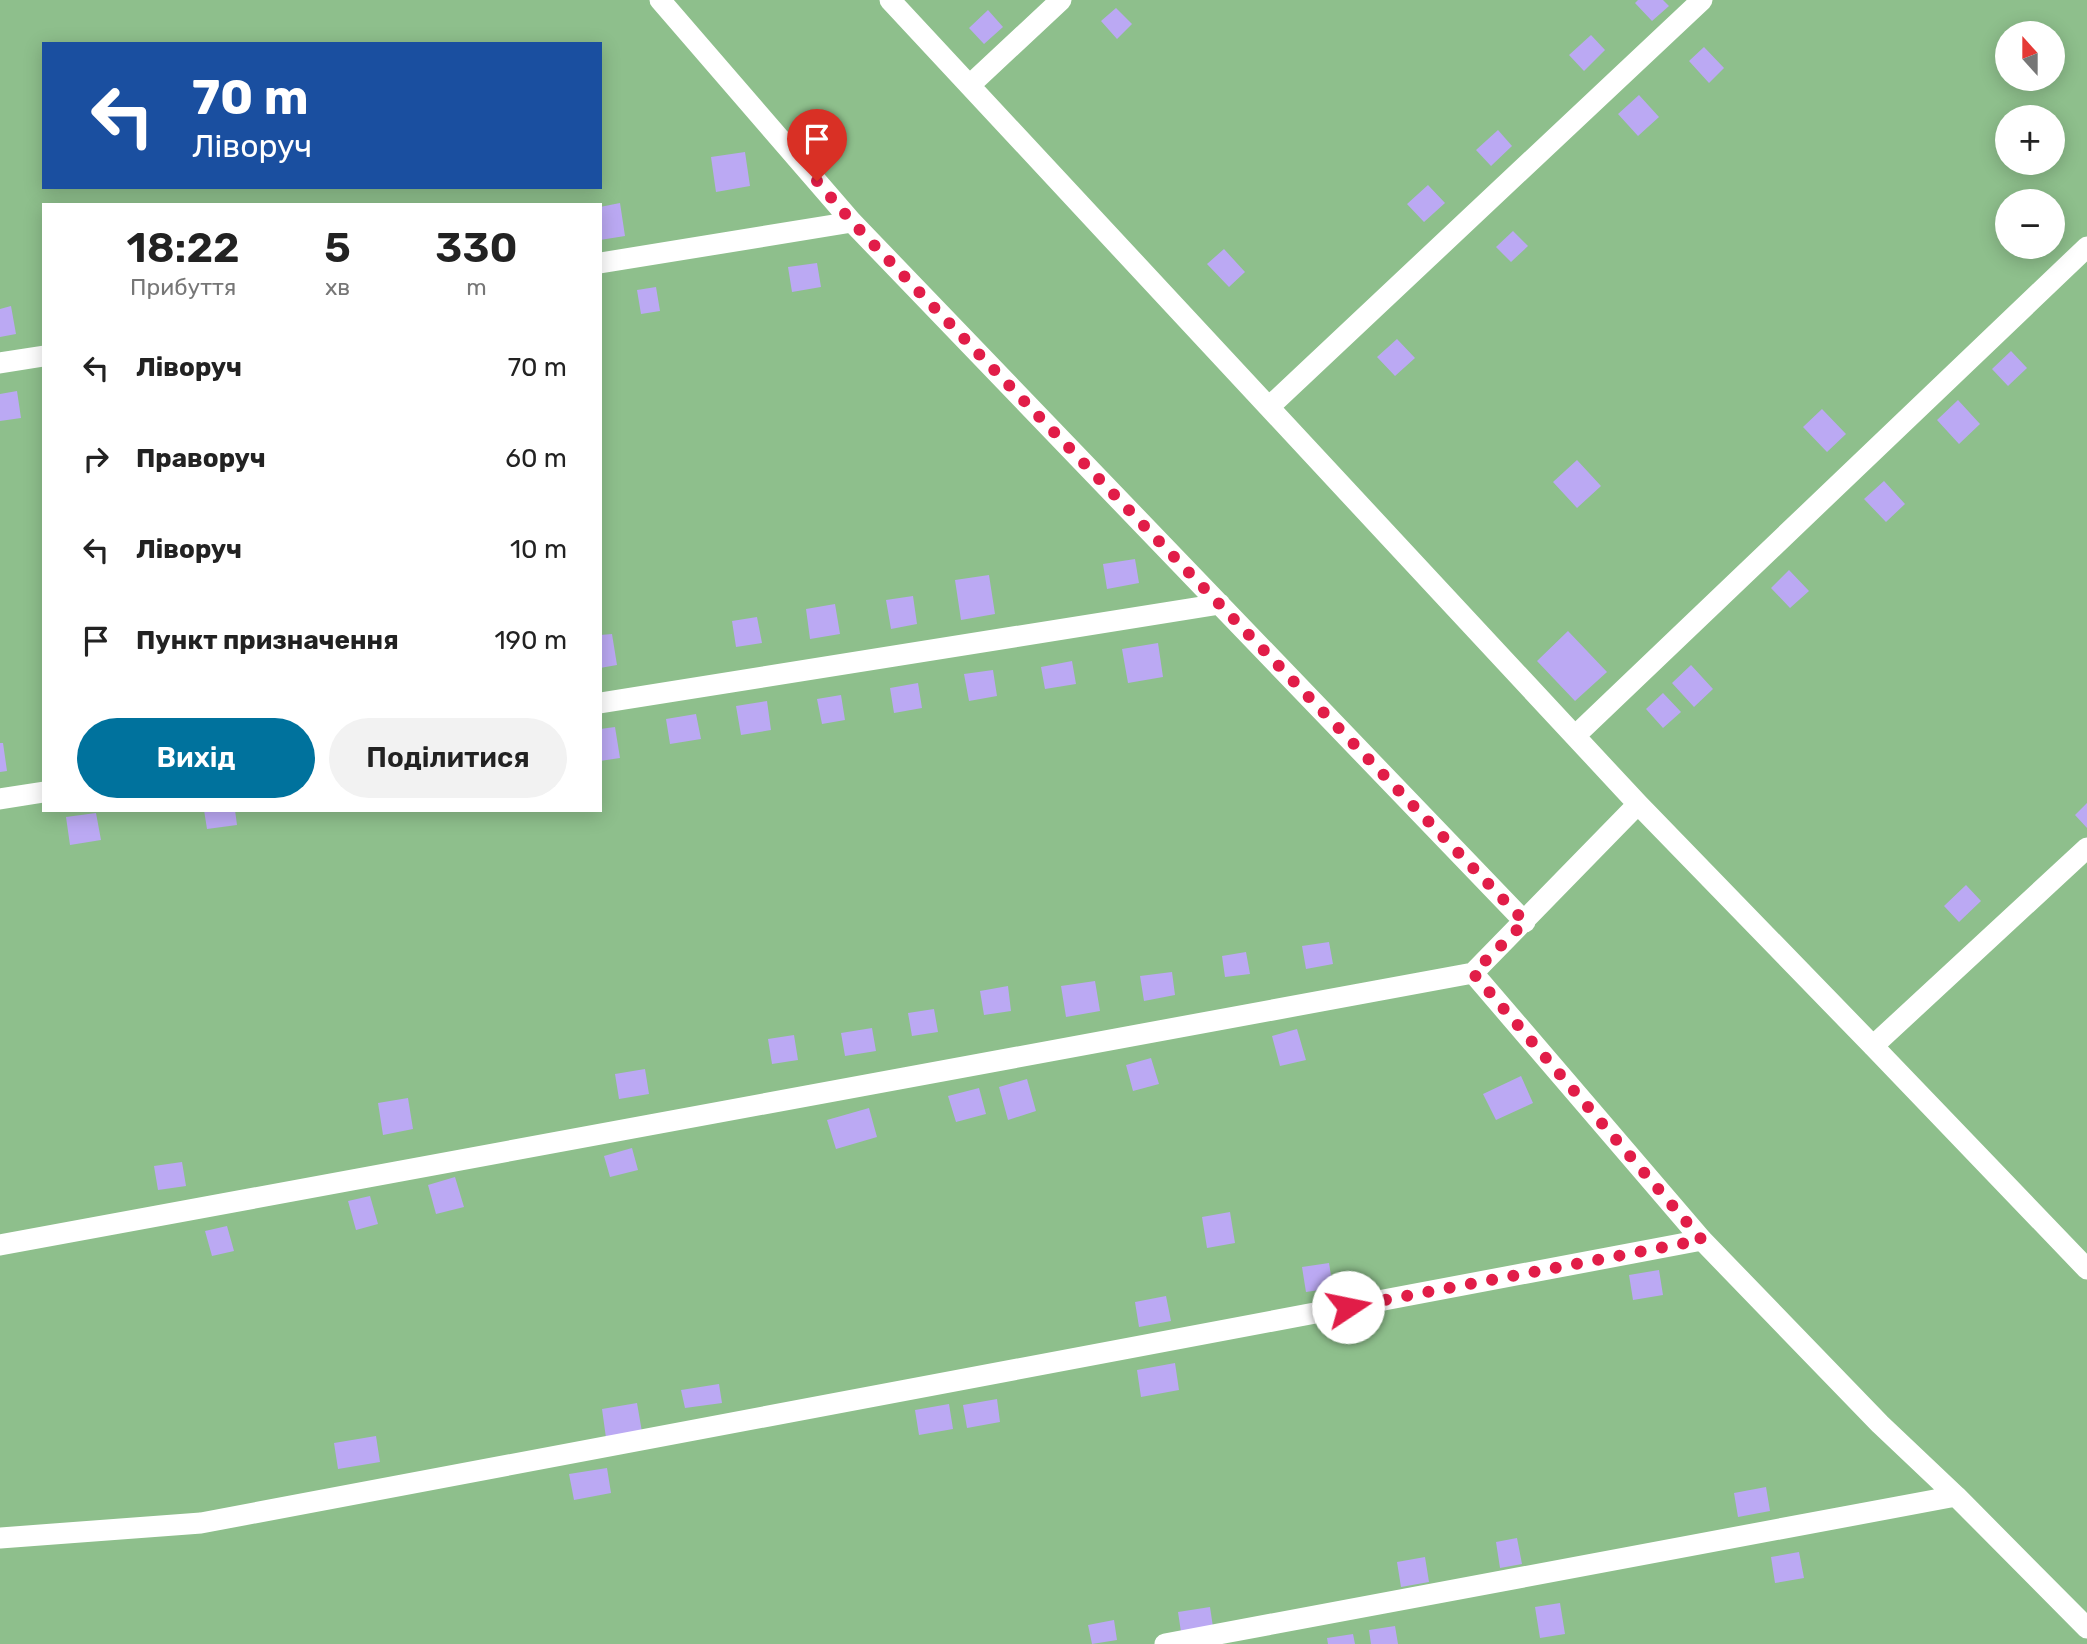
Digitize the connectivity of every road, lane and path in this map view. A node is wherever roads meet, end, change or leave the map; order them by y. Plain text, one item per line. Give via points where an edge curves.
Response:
1 (660, 0) edge
2 (890, 0) edge
3 (1061, 0) edge
4 (1702, 0) edge
5 (970, 85) junction
6 (852, 222) junction
7 (2087, 247) edge
8 (602, 263) edge
9 (42, 356) edge
10 (0, 363) edge
11 (1269, 407) junction
12 (1220, 604) junction
13 (602, 703) edge
14 (1575, 736) junction
15 (42, 792) edge
16 (0, 799) edge
17 (1638, 804) junction
18 (2087, 848) edge
19 (1525, 922) junction
20 (1473, 973) junction
21 (1873, 1045) junction
22 (1702, 1240) junction
23 (0, 1245) edge
24 (2087, 1269) edge
25 (1956, 1496) junction
26 (0, 1538) edge
27 (2087, 1628) edge
28 (1165, 1644) edge

1 - 6 lane
2 - 5 lane
3 - 5 lane
4 - 11 lane
5 - 11 lane
6 - 8 lane
6 - 12 lane
7 - 14 lane
9 - 10 lane
11 - 14 lane
12 - 13 lane
12 - 19 lane
14 - 17 lane
15 - 16 lane
17 - 19 lane
17 - 21 lane
18 - 21 lane
19 - 20 lane
20 - 22 lane
20 - 23 lane
21 - 24 lane
22 - 25 lane
22 - 26 lane via 201,1523
25 - 27 lane
25 - 28 lane

